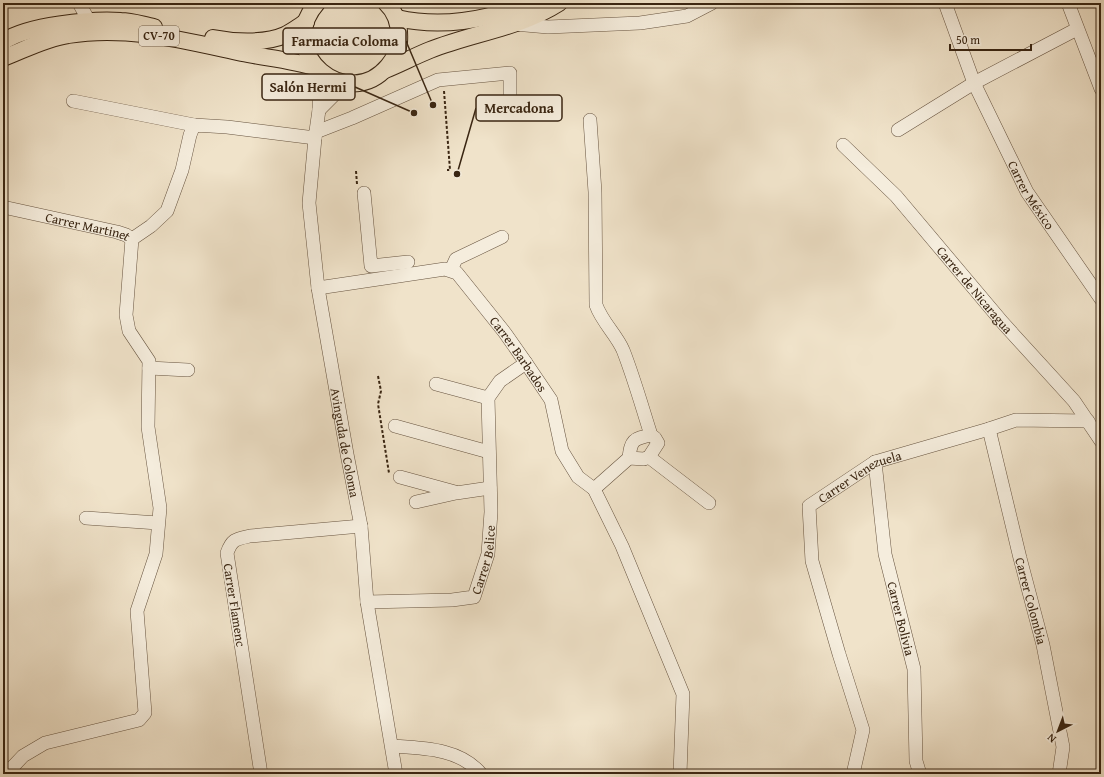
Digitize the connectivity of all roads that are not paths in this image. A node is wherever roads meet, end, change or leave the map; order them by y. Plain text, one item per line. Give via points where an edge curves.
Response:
1 (79, 3) edge
2 (317, 3) edge
3 (386, 3) edge
4 (527, 3) edge
5 (559, 3) edge
6 (712, 3) edge
7 (945, 3) edge
8 (1068, 3) edge
9 (396, 18) junction
10 (89, 21) junction
11 (306, 22) junction
12 (512, 24) junction
13 (1077, 29) junction
14 (3, 42) edge
15 (3, 58) edge
16 (318, 70) junction
17 (384, 71) junction
18 (346, 83) junction
19 (974, 83) junction
20 (1101, 89) edge
21 (72, 101) dead end
22 (510, 109) dead end
23 (319, 110) junction
24 (590, 120) dead end
25 (194, 125) junction
26 (898, 130) dead end
27 (315, 135) junction
28 (843, 145) dead end
29 (364, 193) dead end
30 (3, 207) edge
31 (502, 237) dead end
32 (132, 239) junction
33 (408, 264) junction
34 (451, 270) junction
35 (318, 288) junction
36 (1101, 299) edge
37 (526, 363) junction
38 (149, 368) junction
39 (188, 370) dead end
40 (436, 384) dead end
41 (488, 398) junction
42 (1088, 421) junction
43 (395, 426) dead end
44 (989, 429) junction
45 (651, 436) junction
46 (1101, 441) edge
47 (489, 452) junction
48 (649, 457) junction
49 (629, 458) junction
50 (875, 462) junction
51 (400, 477) dead end
52 (490, 488) junction
53 (594, 490) junction
54 (456, 493) junction
55 (416, 502) dead end
56 (709, 503) dead end
57 (86, 518) dead end
58 (158, 523) junction
59 (361, 526) junction
60 (367, 602) junction
61 (392, 746) junction
62 (6, 774) edge
63 (261, 774) edge
64 (396, 774) edge
65 (481, 774) edge
66 (680, 774) edge
67 (853, 774) edge
68 (920, 774) edge
69 (1059, 774) edge

1 - 10 street
2 - 11 main road, CV-70
3 - 9 main road, CV-70
4 - 9 main road via 475,20 415,23
5 - 12 main road, CV-70 via 544,12
6 - 12 street via 687,16 640,23 548,27
7 - 19 street, Carrer México
8 - 13 street
9 - 17 main road, CV-70 via 400,33 398,47 393,60
10 - 11 main road, CV-70 via 122,21 223,40 269,40 286,35
10 - 14 main road, CV-70 via 49,26 11,36
11 - 16 main road, CV-70 via 305,43 308,54
12 - 17 main road, CV-70 via 430,50
13 - 19 street
13 - 20 street
15 - 16 main road, CV-70 via 68,35 108,32 165,37 304,64
16 - 18 main road, CV-70 via 336,81
16 - 23 street, Avinguda de Coloma
17 - 18 main road, CV-70 via 373,79 360,83
18 - 23 street
19 - 26 street
19 - 36 street, Carrer México via 1027,192
21 - 25 street
22 - 27 street via 510,73 438,80
23 - 27 street, Avinguda de Coloma
24 - 45 street via 595,192 596,305 622,349
25 - 27 street
25 - 32 street, Carrer Martinet via 182,170 167,211
27 - 35 street, Avinguda de Coloma via 309,203
28 - 42 street, Carrer de Nicaragua via 896,196 1003,323 1074,401
29 - 33 street via 371,266
30 - 32 street, Carrer Martinet via 117,232
31 - 34 street via 456,259
32 - 38 street via 126,315 129,331 149,361
33 - 34 street
33 - 35 street
34 - 37 street, Carrer Barbados via 471,289
35 - 59 street, Avinguda de Coloma
37 - 41 street via 500,381
37 - 53 street, Carrer Barbados via 551,400 562,451 578,477
38 - 39 street
38 - 58 street via 148,427 160,508
40 - 41 street
41 - 47 street, Carrer Belice
42 - 44 street, Carrer Venezuela via 1016,420
42 - 46 street, Carrer de Nicaragua
43 - 47 street
44 - 50 street, Carrer Venezuela
44 - 69 street, Carrer Colombia via 1043,645 1063,746
45 - 48 street via 656,438 658,443
45 - 49 street via 634,440
47 - 52 street, Carrer Belice
48 - 49 street
48 - 56 street
49 - 53 street
50 - 67 street, Carrer Venezuela via 809,506 812,561 863,730
50 - 68 street, Carrer Bolivia via 885,554 914,669 916,761
51 - 54 street
52 - 54 street
52 - 60 street, Carrer Belice via 488,554 474,597
53 - 66 street via 622,546 683,694
54 - 55 street
57 - 58 street
58 - 62 street via 156,554 138,610 144,713 139,720 45,743 23,756
59 - 60 street, Avinguda de Coloma
59 - 63 street, Carrer Flamenc via 250,536 230,544 227,553
60 - 61 street, Avinguda de Coloma
61 - 64 street, Avinguda de Coloma
61 - 65 street via 427,748 448,753 469,762

